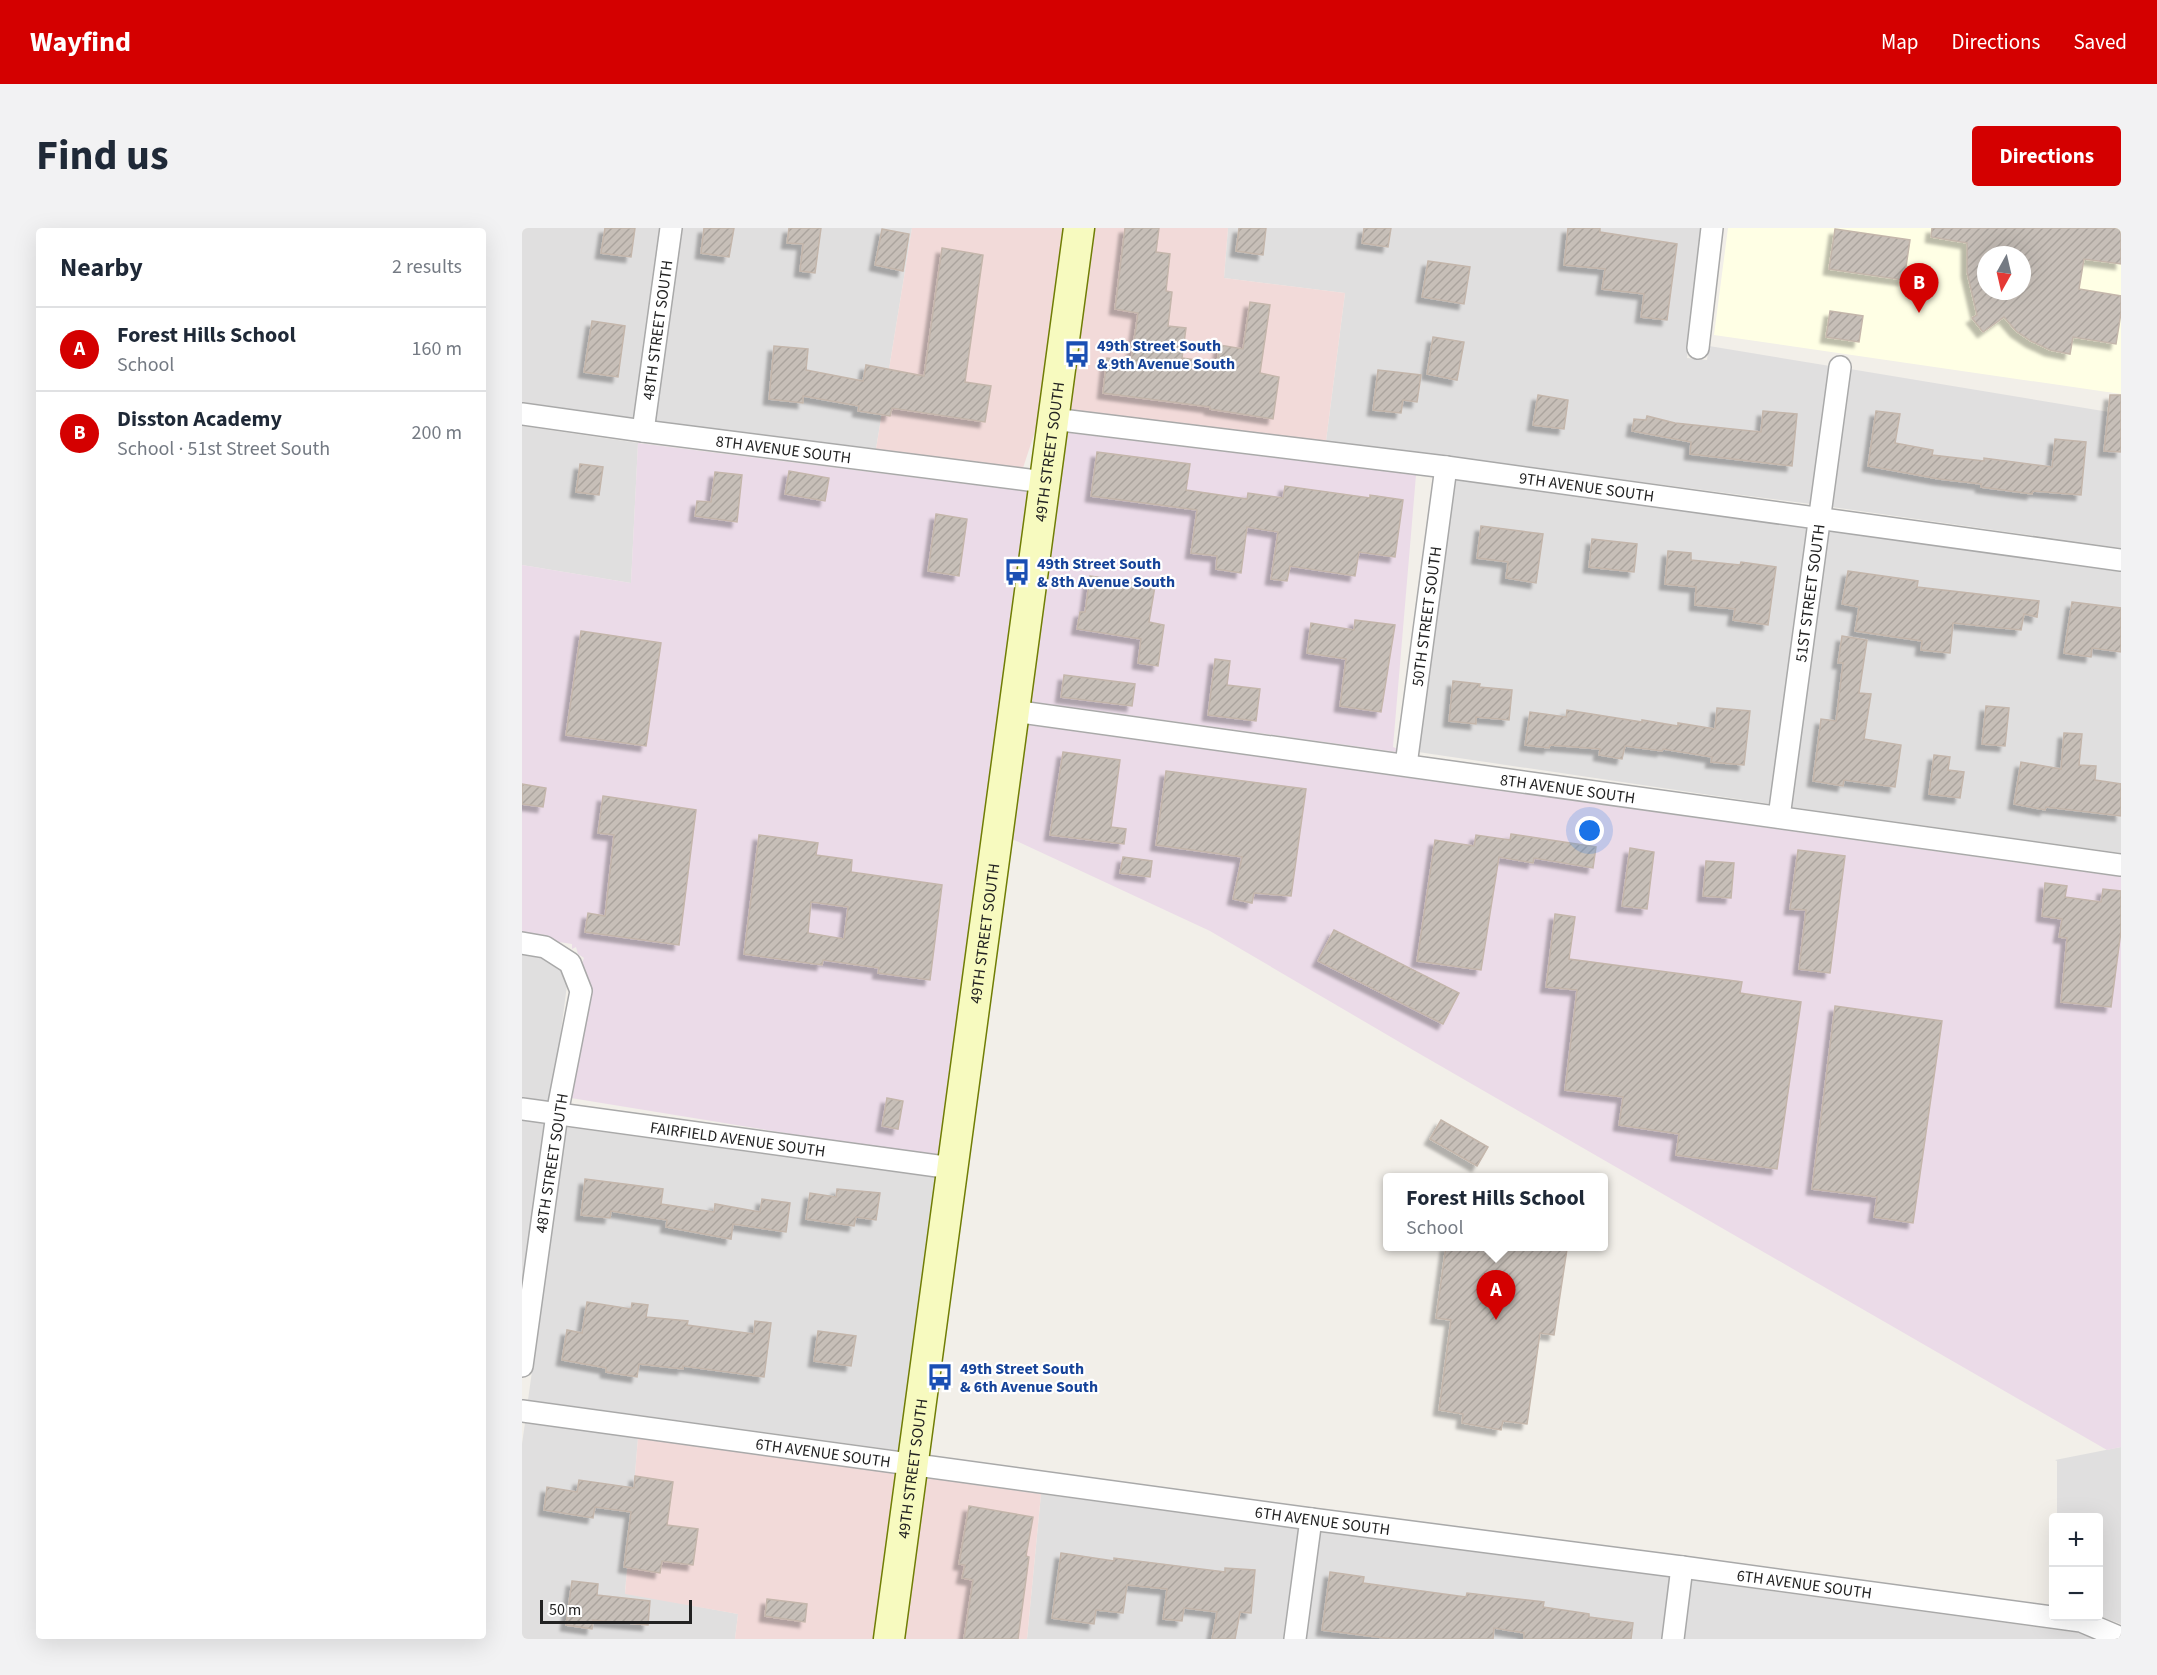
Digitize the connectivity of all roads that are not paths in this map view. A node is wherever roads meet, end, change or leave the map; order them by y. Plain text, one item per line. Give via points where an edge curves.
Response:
1 (671, 228) edge
2 (1079, 228) edge
3 (1712, 228) edge
4 (1698, 348) dead end
5 (1840, 367) dead end
6 (522, 414) edge
7 (1053, 419) junction
8 (643, 431) junction
9 (1446, 467) junction
10 (1044, 482) junction
11 (1820, 517) junction
12 (2121, 560) edge
13 (1013, 711) junction
14 (1406, 765) junction
15 (1779, 818) junction
16 (2121, 865) edge
17 (522, 943) edge
18 (522, 1109) edge
19 (557, 1114) junction
20 (952, 1168) junction
21 (522, 1366) edge
22 (522, 1411) edge
23 (911, 1464) junction
24 (1311, 1519) junction
25 (1683, 1567) junction
26 (2116, 1637) edge
27 (889, 1639) edge
28 (1295, 1639) edge
29 (1673, 1639) edge

1 - 8 street, 48TH STREET SOUTH
2 - 7 main road, 49TH STREET SOUTH
3 - 4 street
5 - 11 street, 51ST STREET SOUTH
6 - 8 street, 8TH AVENUE SOUTH
7 - 9 street, 9TH AVENUE SOUTH
7 - 10 main road, 49TH STREET SOUTH
8 - 10 street, 8TH AVENUE SOUTH
9 - 11 street, 9TH AVENUE SOUTH
9 - 14 street, 50TH STREET SOUTH
10 - 13 main road, 49TH STREET SOUTH
11 - 12 street, 9TH AVENUE SOUTH
11 - 15 street, 51ST STREET SOUTH
13 - 14 street, 8TH AVENUE SOUTH
13 - 20 main road, 49TH STREET SOUTH
14 - 15 street, 8TH AVENUE SOUTH
15 - 16 street, 8TH AVENUE SOUTH
17 - 19 street, 48TH STREET SOUTH via 544,946 570,963 581,991
18 - 19 street, FAIRFIELD AVENUE SOUTH
19 - 20 street, FAIRFIELD AVENUE SOUTH
19 - 21 street, 48TH STREET SOUTH
20 - 23 main road, 49TH STREET SOUTH
22 - 23 street, 6TH AVENUE SOUTH
23 - 24 street, 6TH AVENUE SOUTH
23 - 27 main road, 49TH STREET SOUTH
24 - 25 street, 6TH AVENUE SOUTH
24 - 28 street
25 - 26 street, 6TH AVENUE SOUTH via 2081,1621
25 - 29 street

